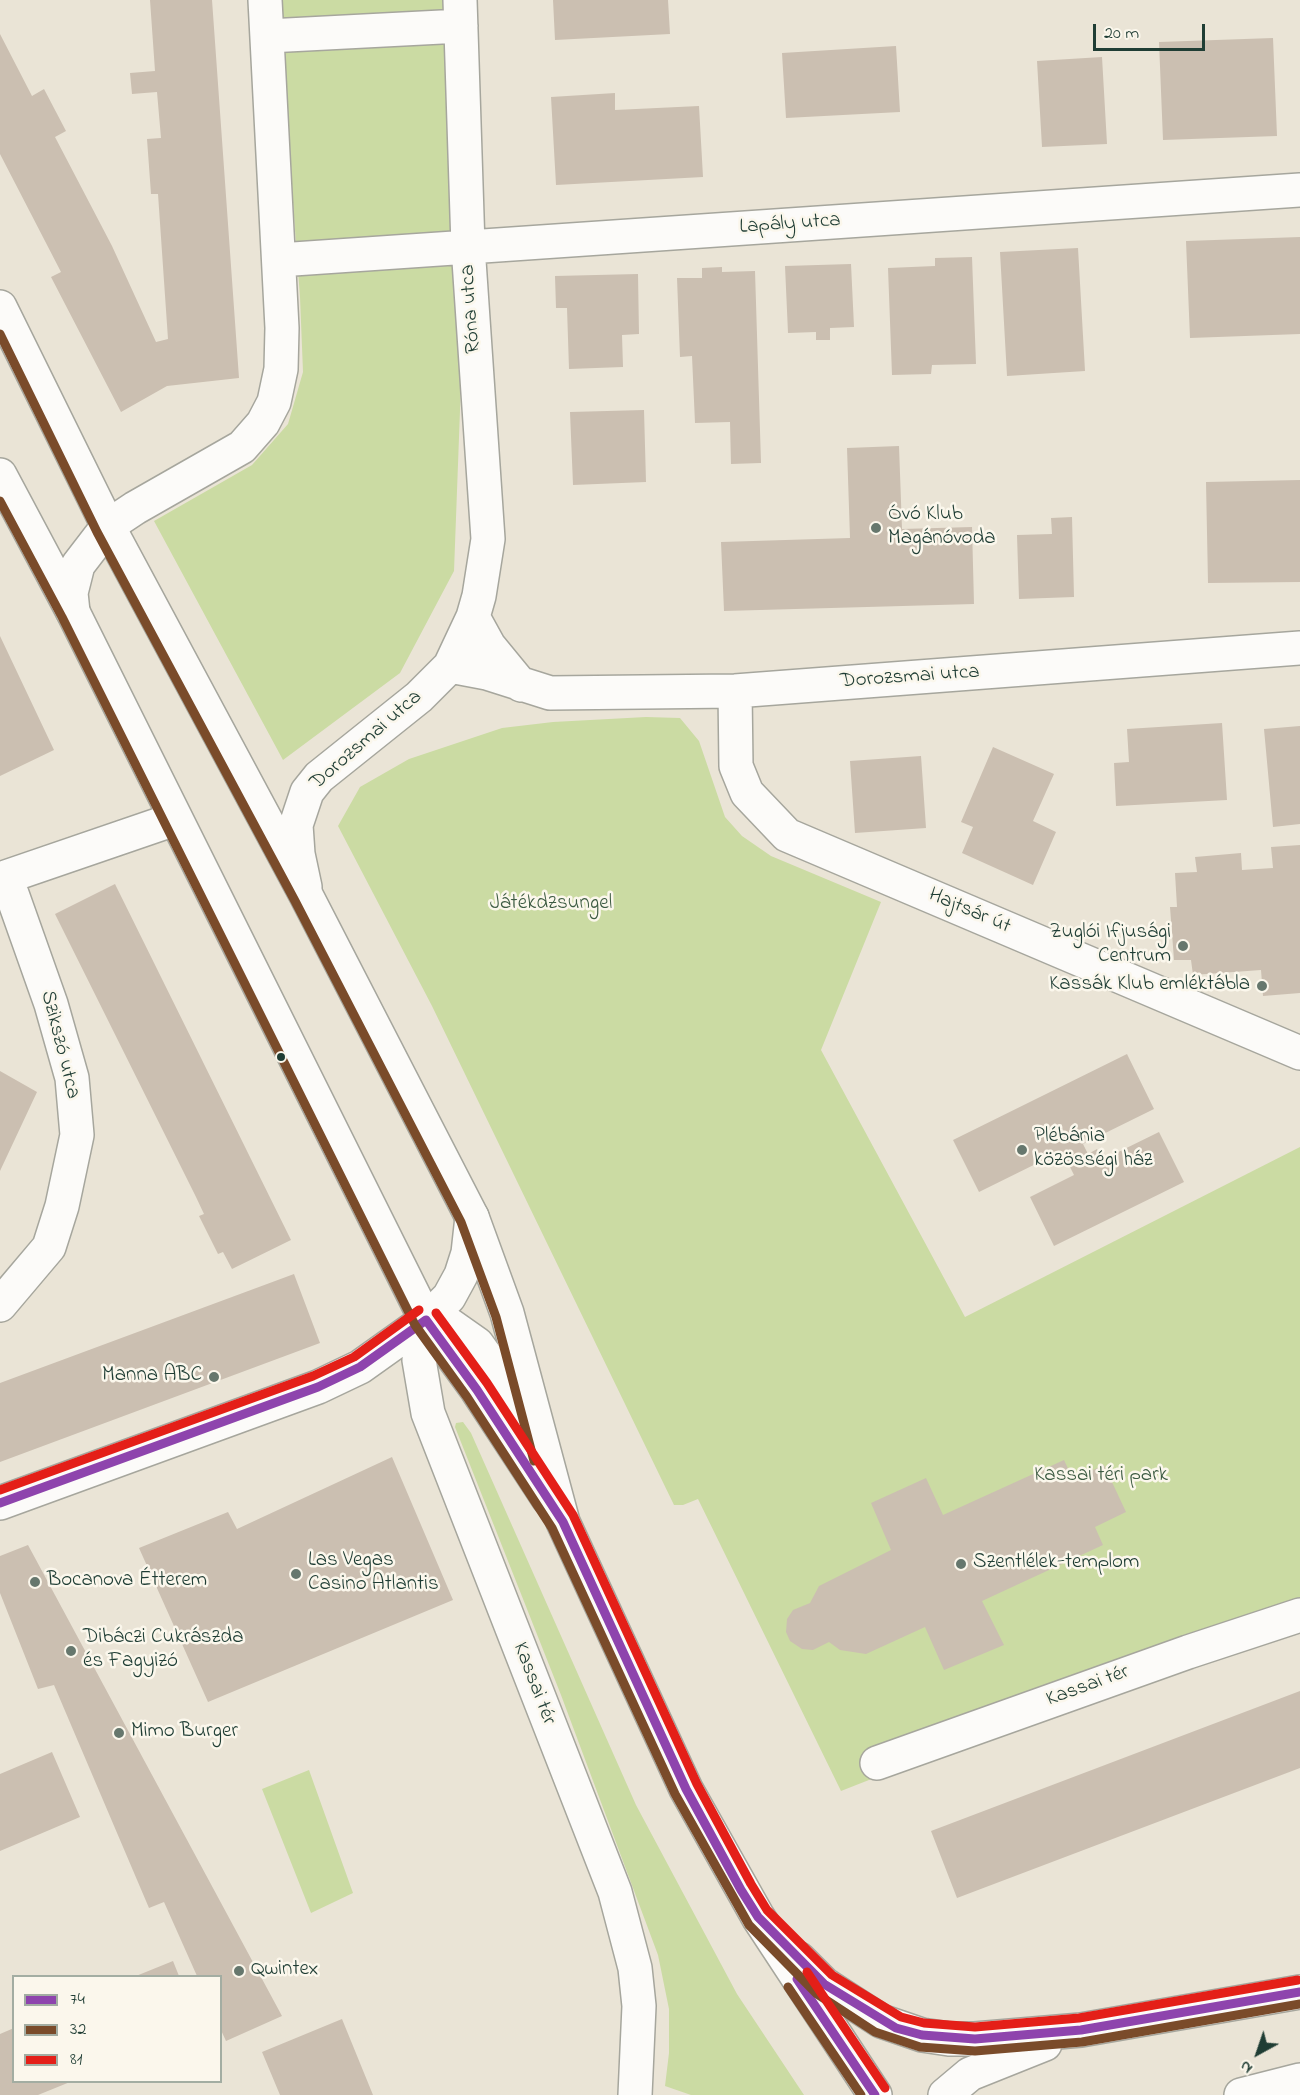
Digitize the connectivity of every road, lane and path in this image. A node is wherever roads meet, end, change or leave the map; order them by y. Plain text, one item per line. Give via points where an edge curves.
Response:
1 (266, 0) edge
2 (460, 13) edge
3 (268, 36) junction
4 (1300, 190) edge
5 (468, 246) junction
6 (279, 260) junction
7 (0, 307) edge
8 (0, 475) edge
9 (84, 476) junction
10 (135, 508) junction
11 (108, 526) junction
12 (73, 612) junction
13 (473, 617) junction
14 (1300, 648) edge
15 (450, 666) junction
16 (521, 685) junction
17 (735, 691) junction
18 (175, 819) junction
19 (3, 878) edge
20 (306, 895) junction
21 (1300, 1053) edge
22 (472, 1217) junction
23 (0, 1305) edge
24 (426, 1320) junction
25 (0, 1503) edge
26 (564, 1522) junction
27 (1300, 1615) edge
28 (877, 1763) dead end
29 (758, 1917) junction
30 (1300, 1992) edge
31 (1081, 2030) junction
32 (1300, 2080) edge
33 (635, 2095) edge
34 (874, 2095) edge
35 (945, 2095) edge
36 (1241, 2095) edge

1 - 3 street
2 - 3 street
2 - 5 street, Róna utca
3 - 6 street
4 - 5 street, Lapály utca
5 - 6 street, Lapály utca
5 - 13 street, Róna utca via 488,539
6 - 10 street via 281,369 274,402 263,423 242,447 227,457
7 - 9 street
8 - 12 street
9 - 10 street via 110,507 118,511
9 - 11 street
10 - 11 street
11 - 12 street via 78,565 71,593
11 - 20 street
12 - 18 street
13 - 15 street, Dorozsmai utca
13 - 16 street via 489,646
14 - 17 street, Dorozsmai utca
15 - 16 street, Dorozsmai utca
15 - 20 street, Dorozsmai utca via 419,697 319,777 307,792 296,825
16 - 17 street, Dorozsmai utca via 550,693
17 - 21 street, Hajtsár út via 736,766 747,793 788,835
18 - 19 street
18 - 24 street
19 - 23 street, Szikszó utca via 51,1004 72,1078 77,1136 49,1247
20 - 22 street
22 - 24 street via 461,1275 449,1297
22 - 26 street via 507,1313
24 - 25 street via 360,1367 318,1387
24 - 26 street
24 - 33 street, Kassai tér via 419,1360 428,1413 615,1892 635,1968 639,2006
26 - 29 street via 686,1789
27 - 28 street, Kassai tér
29 - 31 street via 824,1984 896,2028 922,2035 975,2039
29 - 34 street
30 - 31 street
31 - 35 street via 970,2074
32 - 36 street

